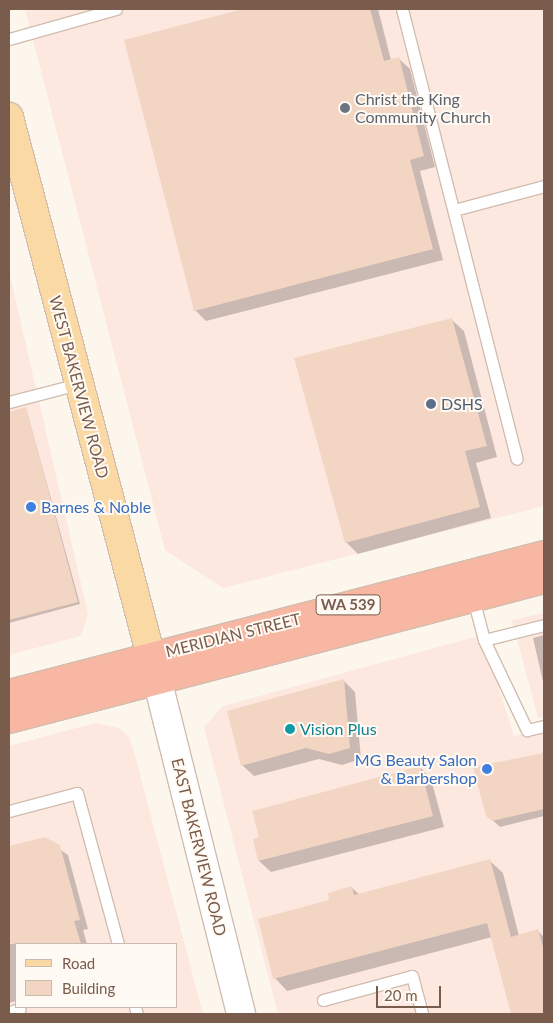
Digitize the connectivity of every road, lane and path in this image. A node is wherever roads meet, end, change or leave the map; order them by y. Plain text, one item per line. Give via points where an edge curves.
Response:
1 (116, 9) edge
2 (402, 9) edge
3 (9, 39) edge
4 (9, 117) edge
5 (544, 186) edge
6 (454, 210) junction
7 (78, 384) junction
8 (9, 402) edge
9 (517, 460) dead end
10 (544, 554) edge
11 (544, 579) edge
12 (473, 598) junction
13 (544, 625) edge
14 (484, 640) junction
15 (154, 668) junction
16 (9, 694) edge
17 (9, 719) edge
18 (544, 726) edge
19 (9, 811) edge
20 (118, 943) edge
21 (322, 1000) dead end
22 (241, 1014) edge
23 (422, 1014) edge

1 - 3 lane
2 - 6 lane
4 - 7 main road, WEST BAKERVIEW ROAD
5 - 6 lane
6 - 9 lane
7 - 8 lane
7 - 15 main road, WEST BAKERVIEW ROAD
10 - 15 highway, MERIDIAN STREET / WA 539
11 - 12 highway, MERIDIAN STREET / WA 539
12 - 14 lane
12 - 15 highway, MERIDIAN STREET / WA 539
13 - 14 lane
14 - 18 lane via 527,730
15 - 16 highway, MERIDIAN STREET / WA 539
15 - 17 highway, MERIDIAN STREET / WA 539
15 - 22 main road, EAST BAKERVIEW ROAD
19 - 20 lane via 77,793
21 - 23 lane via 412,976

